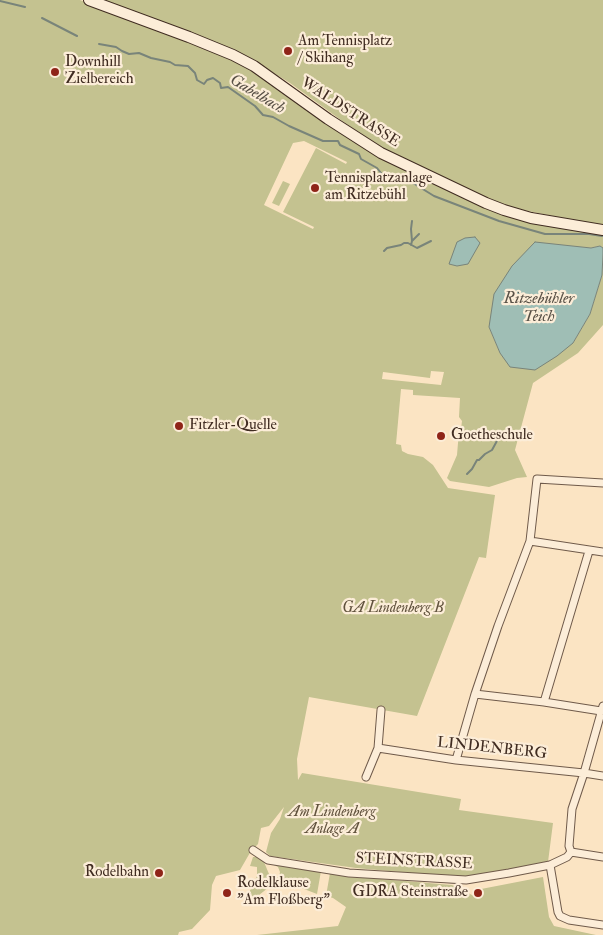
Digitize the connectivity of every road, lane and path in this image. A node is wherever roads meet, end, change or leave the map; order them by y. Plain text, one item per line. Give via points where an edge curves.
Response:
1 (89, 0) edge
2 (603, 230) edge
3 (603, 482) edge
4 (530, 541) junction
5 (589, 550) junction
6 (603, 552) edge
7 (475, 694) junction
8 (544, 702) junction
9 (602, 708) edge
10 (381, 710) dead end
11 (378, 748) junction
12 (456, 760) junction
13 (584, 772) junction
14 (366, 776) dead end
15 (603, 776) edge
16 (253, 850) dead end
17 (571, 852) junction
18 (603, 857) edge
19 (550, 865) junction
20 (603, 925) edge

1 - 2 street, WALDSTRASSE via 233,55 381,153 486,202 531,218
3 - 4 street via 538,479
4 - 5 street
4 - 7 street
5 - 6 street
5 - 8 street
7 - 8 street
7 - 12 street
8 - 9 street
9 - 13 street
10 - 11 street
11 - 12 street, LINDENBERG
11 - 14 street
12 - 13 street, LINDENBERG
13 - 15 street, LINDENBERG
13 - 17 street via 572,809
16 - 19 street, STEINSTRASSE via 268,860 349,873 466,880
17 - 18 street
17 - 19 street, STEINSTRASSE
19 - 20 street via 560,916

